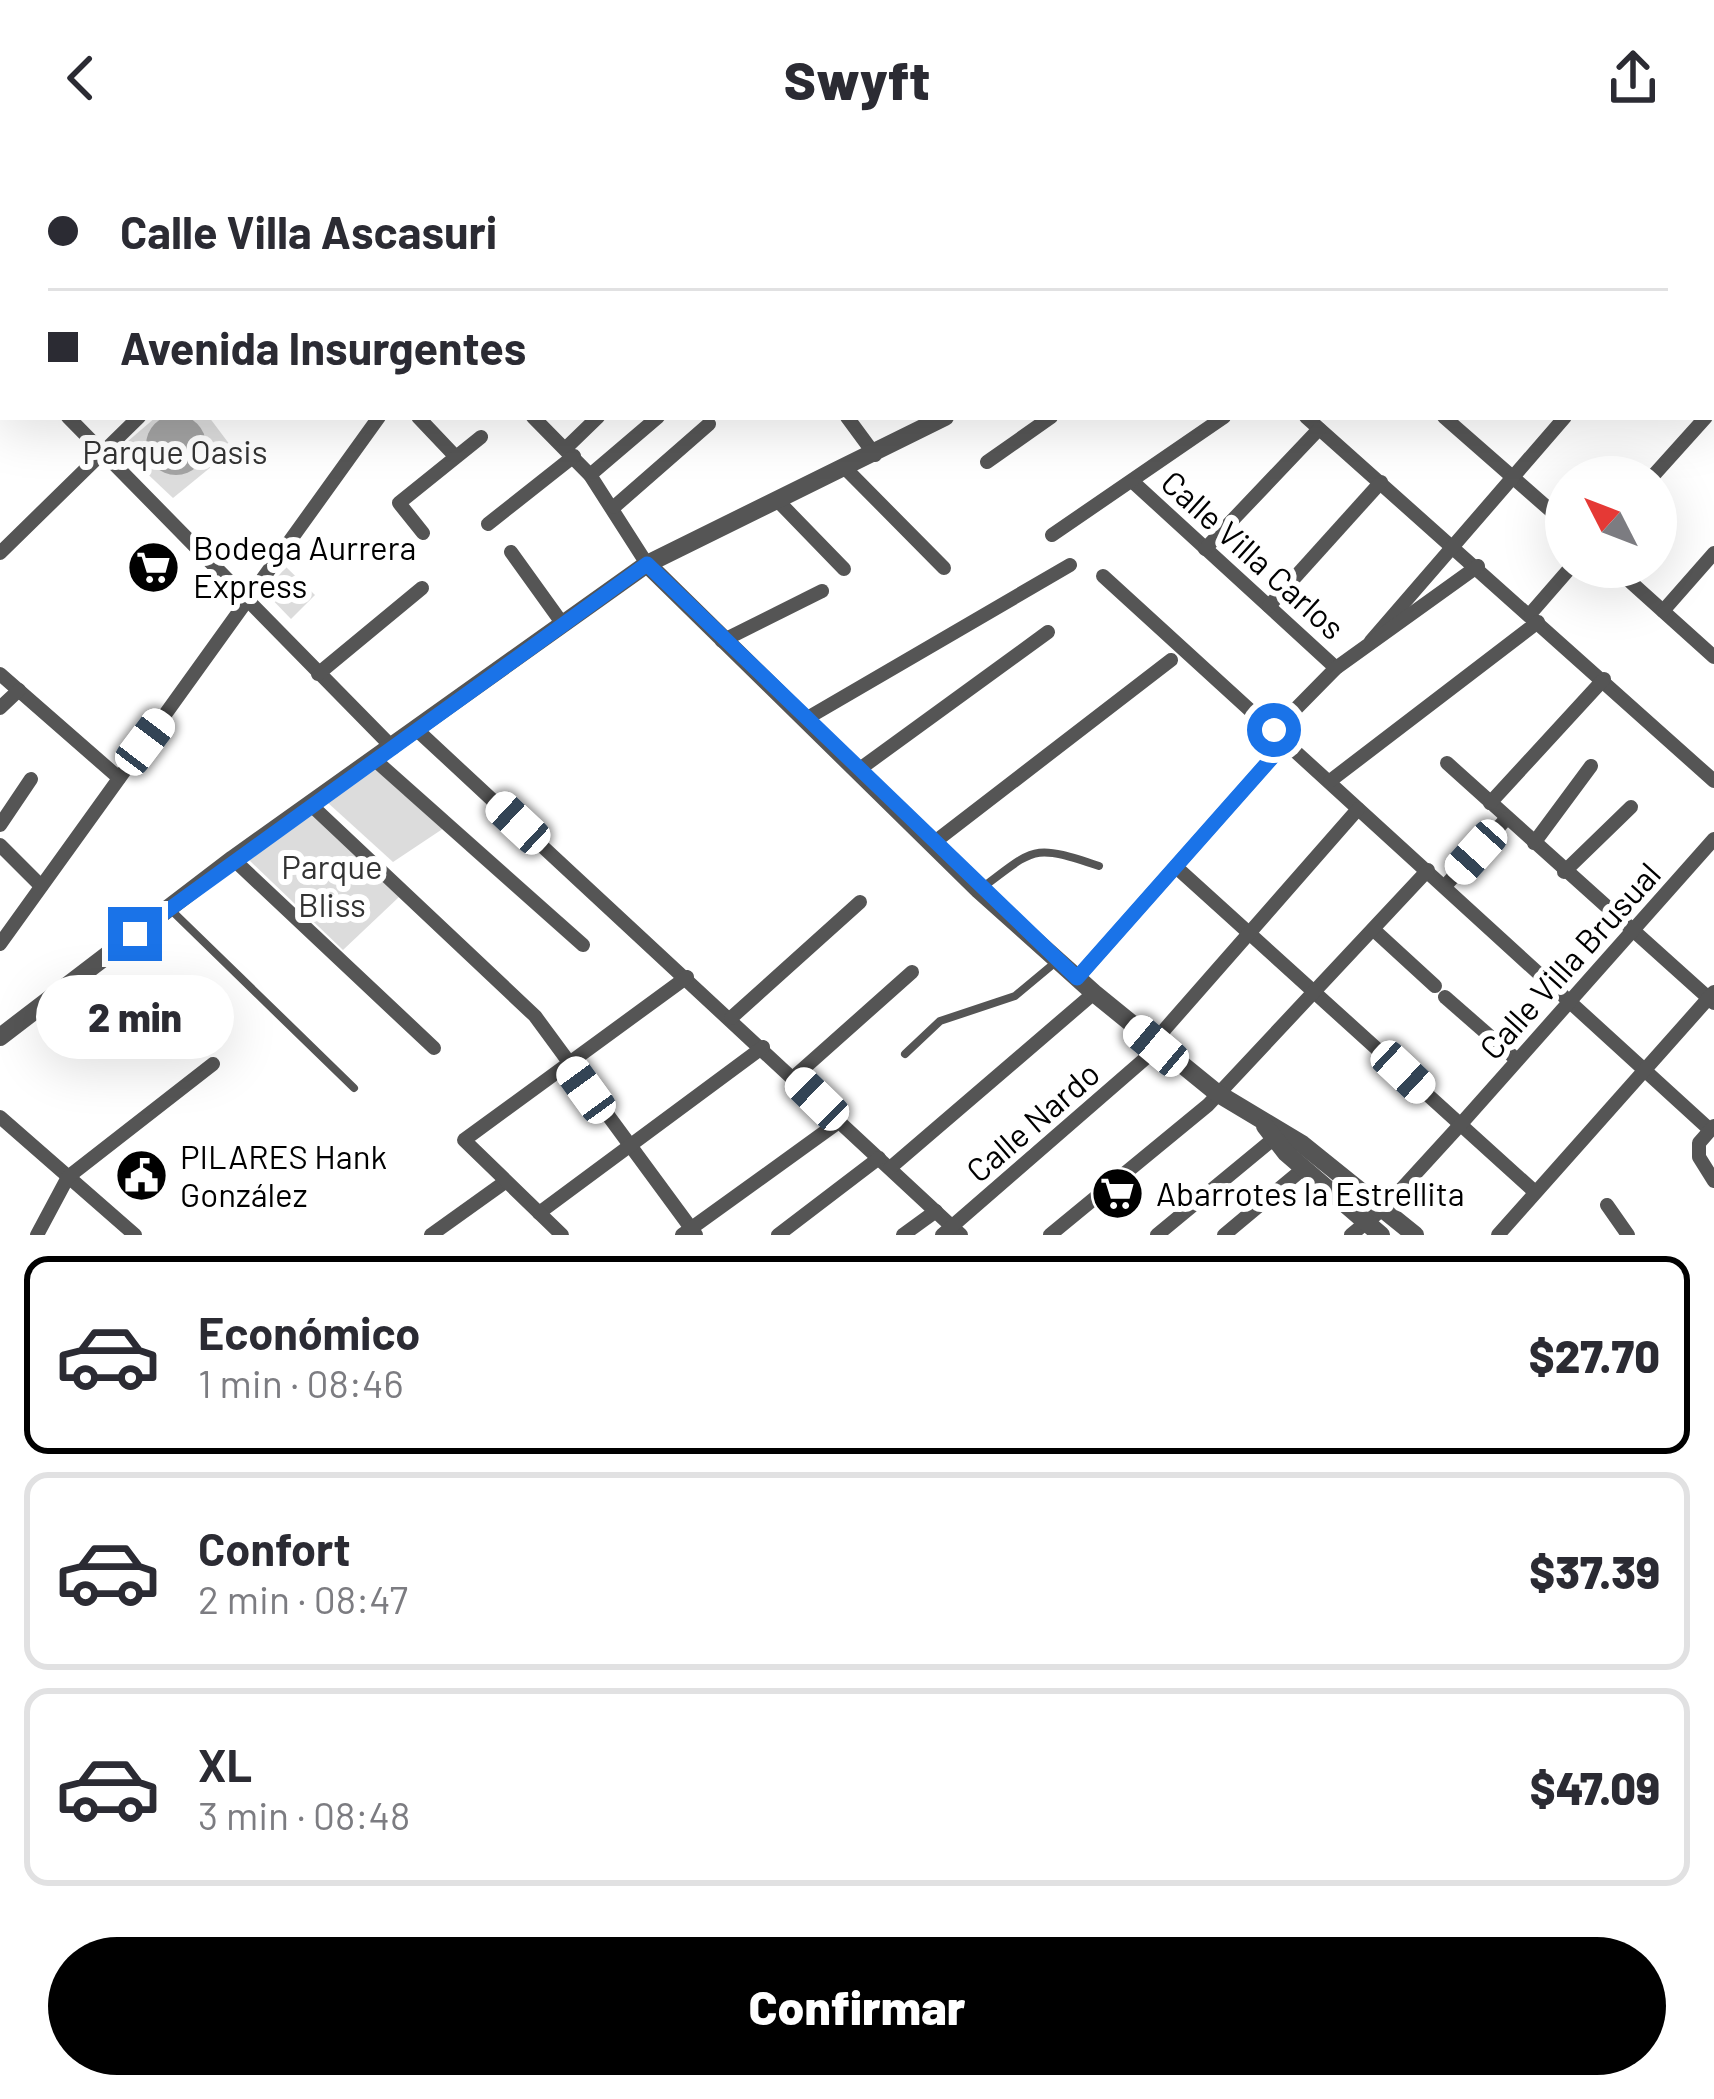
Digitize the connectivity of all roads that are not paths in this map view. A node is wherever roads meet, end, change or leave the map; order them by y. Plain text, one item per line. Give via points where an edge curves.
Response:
1 (71, 420) edge
2 (136, 420) edge
3 (377, 420) edge
4 (421, 420) edge
5 (536, 420) edge
6 (596, 420) edge
7 (654, 420) edge
8 (849, 420) edge
9 (939, 420) edge
10 (1047, 420) edge
11 (1219, 420) edge
12 (1309, 420) edge
13 (1447, 420) edge
14 (1562, 420) edge
15 (1705, 420) edge
16 (709, 424) dead end
17 (1319, 429) junction
18 (481, 437) dead end
19 (102, 451) junction
20 (570, 452) junction
21 (875, 455) junction
22 (455, 456) junction
23 (1672, 456) edge
24 (987, 462) dead end
25 (846, 469) junction
26 (590, 475) junction
27 (1511, 475) junction
28 (1133, 482) junction
29 (1382, 482) junction
30 (778, 500) junction
31 (1545, 505) edge
32 (614, 507) junction
33 (488, 524) dead end
34 (423, 533) dead end
35 (1052, 535) dead end
36 (1450, 543) junction
37 (1205, 549) junction
38 (511, 552) dead end
39 (0, 553) edge
40 (1714, 553) edge
41 (647, 564) junction
42 (1070, 565) dead end
43 (1478, 566) junction
44 (944, 568) dead end
45 (844, 569) dead end
46 (1103, 576) dead end
47 (422, 588) dead end
48 (1555, 588) edge
49 (1637, 588) edge
50 (821, 591) dead end
51 (249, 602) junction
52 (1269, 606) junction
53 (1663, 611) junction
54 (1534, 617) junction
55 (562, 623) junction
56 (1048, 632) dead end
57 (722, 641) junction
58 (1371, 641) junction
59 (1714, 657) edge
60 (1171, 660) dead end
61 (1336, 668) junction
62 (0, 674) edge
63 (318, 674) junction
64 (1604, 679) junction
65 (19, 690) junction
66 (0, 708) edge
67 (804, 720) junction
68 (417, 730) junction
69 (1274, 730) junction
70 (1285, 743) junction
71 (393, 748) junction
72 (375, 760) junction
73 (1447, 764) dead end
74 (1591, 766) dead end
75 (857, 771) junction
76 (119, 778) junction
77 (32, 779) dead end
78 (1330, 781) junction
79 (1714, 781) edge
80 (1490, 803) junction
81 (310, 804) junction
82 (1630, 807) dead end
83 (1358, 808) junction
84 (1506, 819) junction
85 (0, 825) edge
86 (1714, 839) edge
87 (1534, 843) junction
88 (0, 844) edge
89 (932, 844) junction
90 (233, 859) junction
91 (1099, 866) dead end
92 (1176, 868) junction
93 (1429, 870) junction
94 (1564, 872) junction
95 (1446, 885) junction
96 (40, 886) junction
97 (979, 890) junction
98 (860, 902) dead end
99 (169, 908) junction
100 (1375, 931) junction
101 (1631, 932) junction
102 (1248, 934) junction
103 (0, 944) edge
104 (583, 945) dead end
105 (1057, 961) junction
106 (912, 972) dead end
107 (687, 977) junction
108 (1077, 978) junction
109 (1094, 993) junction
110 (1318, 994) junction
111 (1712, 997) edge
112 (1571, 1000) junction
113 (731, 1018) junction
114 (0, 1037) edge
115 (1156, 1046) junction
116 (434, 1048) dead end
117 (763, 1048) junction
118 (905, 1054) dead end
119 (1517, 1060) junction
120 (565, 1061) junction
121 (213, 1064) dead end
122 (1648, 1069) junction
123 (794, 1077) junction
124 (354, 1088) dead end
125 (1217, 1093) junction
126 (0, 1117) edge
127 (840, 1121) junction
128 (1460, 1125) junction
129 (1711, 1127) edge
130 (1274, 1132) junction
131 (627, 1146) junction
132 (885, 1163) junction
133 (1304, 1168) junction
134 (68, 1177) junction
135 (1714, 1181) edge
136 (505, 1182) junction
137 (1535, 1192) junction
138 (1607, 1205) dead end
139 (1384, 1207) junction
140 (936, 1211) junction
141 (538, 1213) junction
142 (1374, 1229) edge
143 (952, 1232) edge
144 (131, 1233) edge
145 (690, 1233) edge
146 (37, 1235) edge
147 (431, 1235) edge
148 (562, 1235) edge
149 (778, 1235) edge
150 (903, 1235) edge
151 (1050, 1235) edge
152 (1157, 1235) edge
153 (1224, 1235) edge
154 (1351, 1235) edge
155 (1415, 1235) edge
156 (1498, 1235) edge
157 (1628, 1235) edge

1 - 19 street
2 - 19 street
3 - 51 street
4 - 22 street
5 - 20 street
6 - 20 street
7 - 26 street
8 - 21 street
9 - 21 street
10 - 24 street
11 - 28 street
12 - 17 street
13 - 27 street
14 - 27 street
15 - 23 street
16 - 32 street
17 - 29 street
17 - 37 street
18 - 22 street
19 - 39 street
19 - 51 street
20 - 26 street
20 - 33 street
21 - 25 street
22 - 34 street via 399,503
25 - 30 street
25 - 44 street
26 - 32 street
27 - 31 street
27 - 36 street
28 - 35 street
28 - 37 street, Calle Villa Carlos
29 - 36 street
29 - 52 street
30 - 41 street
30 - 45 street
32 - 41 street
36 - 43 street
36 - 58 street
37 - 52 street, Calle Villa Carlos
38 - 55 street
40 - 53 street
41 - 55 street
41 - 57 street
42 - 67 street
43 - 54 street
43 - 58 street
46 - 69 street
47 - 63 street
48 - 54 street
49 - 53 street
50 - 57 street
51 - 63 street
51 - 76 street
52 - 61 street, Calle Villa Carlos
53 - 59 street
54 - 64 street
54 - 78 street
55 - 68 street
56 - 75 street
57 - 67 street
58 - 61 street
60 - 89 street
61 - 69 street
62 - 65 street
63 - 71 street
64 - 79 street
64 - 80 street
65 - 66 street
65 - 76 street
67 - 75 street
68 - 71 street
68 - 107 street
69 - 70 street
70 - 78 street
70 - 92 street
71 - 72 street
72 - 81 street
72 - 104 street
73 - 80 street
74 - 87 street
75 - 89 street
76 - 96 street
77 - 85 street
78 - 83 street
80 - 84 street
81 - 90 street
81 - 120 street via 535,1016
82 - 94 street
83 - 93 street
83 - 102 street, Calle Nardo
84 - 87 street
84 - 95 street
86 - 101 street, Calle Villa Brusual
87 - 94 street
88 - 96 street
89 - 97 street
90 - 99 street
90 - 116 street
91 - 97 lane via 1046,848
92 - 102 street
92 - 108 street
93 - 95 street
93 - 100 street
94 - 101 street
95 - 112 street
96 - 103 street
97 - 105 street
98 - 113 street
99 - 114 street
99 - 124 lane
100 - 110 street
100 - 119 street
101 - 111 street
101 - 112 street, Calle Villa Brusual
102 - 110 street
102 - 115 street, Calle Nardo
105 - 108 street
105 - 118 lane via 1015,996 940,1021
106 - 123 street
107 - 113 street
107 - 120 street
108 - 109 street
109 - 115 street
109 - 132 street
110 - 125 street
110 - 128 street
111 - 122 street
112 - 119 street, Calle Villa Brusual
112 - 122 street
113 - 117 street
115 - 125 street
115 - 143 street, Calle Nardo
117 - 123 street
117 - 131 street
119 - 128 street, Calle Villa Brusual
120 - 131 street
120 - 136 street via 464,1140
121 - 134 street
122 - 129 street
122 - 137 street
123 - 127 street
125 - 130 street
125 - 151 street
126 - 134 street
127 - 132 street
127 - 145 street
128 - 137 street
128 - 139 street, Calle Villa Brusual
129 - 135 street via 1699,1143
130 - 133 street
130 - 139 street
130 - 152 street
131 - 141 street
131 - 145 street
132 - 140 street
132 - 149 street
133 - 142 street
133 - 153 street
134 - 144 street
134 - 146 street
136 - 141 street
136 - 147 street
137 - 156 street
138 - 157 street
139 - 142 street, Calle Villa Brusual
139 - 155 street
140 - 143 street
140 - 150 street
141 - 148 street
142 - 154 street, Calle Villa Brusual

